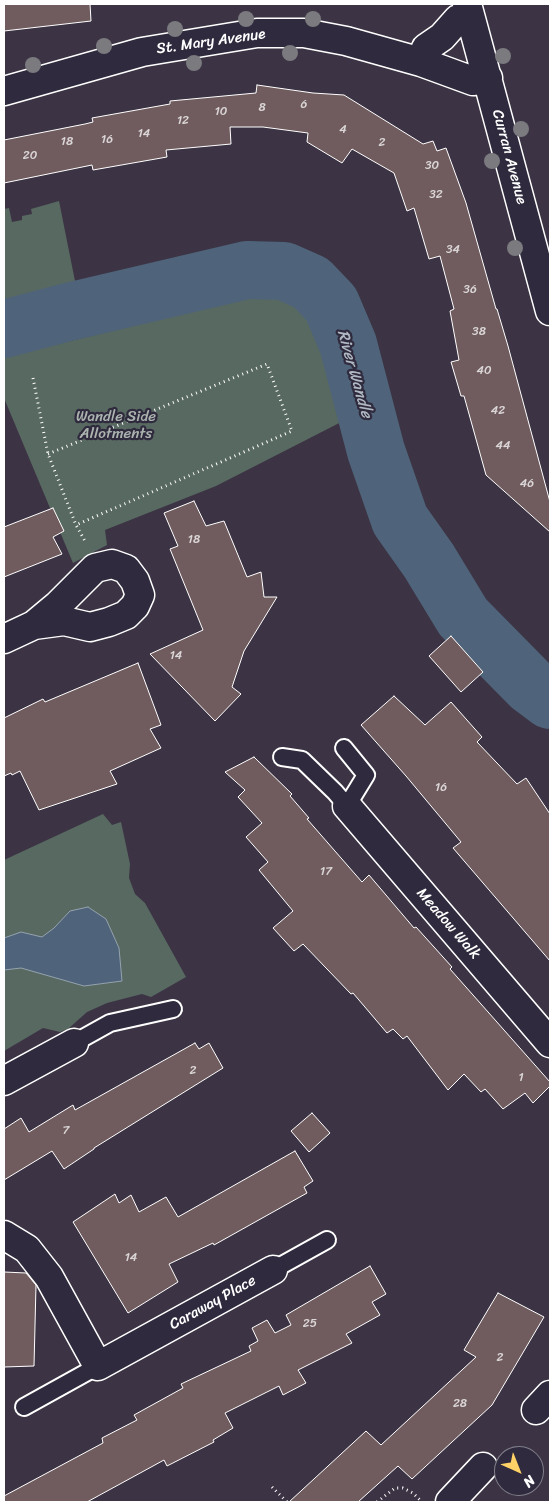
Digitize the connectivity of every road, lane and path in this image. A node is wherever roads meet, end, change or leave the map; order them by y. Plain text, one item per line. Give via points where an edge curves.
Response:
1 (469, 10) edge
2 (421, 62) junction
3 (488, 78) junction
4 (4, 91) edge
5 (550, 311) edge
6 (33, 378) dead end
7 (48, 454) junction
8 (76, 525) junction
9 (100, 567) junction
10 (34, 625) junction
11 (4, 639) edge
12 (344, 748) dead end
13 (282, 757) dead end
14 (347, 806) junction
15 (173, 1009) dead end
16 (74, 1043) joint
17 (550, 1043) edge
18 (4, 1081) edge
19 (4, 1235) edge
20 (327, 1240) dead end
21 (273, 1270) joint
22 (98, 1366) junction
23 (24, 1407) dead end
24 (483, 1467) dead end
25 (272, 1487) dead end
26 (288, 1502) edge
27 (377, 1502) edge
28 (422, 1502) edge
29 (450, 1502) edge

1 - 2 street via 426,48
1 - 3 street, Curran Avenue
2 - 3 street, St. Mary Avenue via 473,81
2 - 4 street, St. Mary Avenue via 313,34 257,33 142,52
3 - 5 street, Curran Avenue
6 - 7 path
7 - 8 path
7 - 8 path via 267,364 292,432
8 - 9 path
9 - 10 street via 95,568
9 - 10 street via 112,564 126,570 135,581 140,595 126,615 90,626 64,621
10 - 11 street
12 - 14 lane via 366,774
13 - 14 lane via 302,760
14 - 17 street, Meadow Walk
15 - 16 lane via 110,1023
16 - 18 street
19 - 22 street via 27,1249 49,1277
20 - 21 lane, Caraway Place
21 - 22 street, Caraway Place
22 - 23 lane, Caraway Place
24 - 29 street
25 - 26 path
27 - 28 path via 395,1488 413,1492

